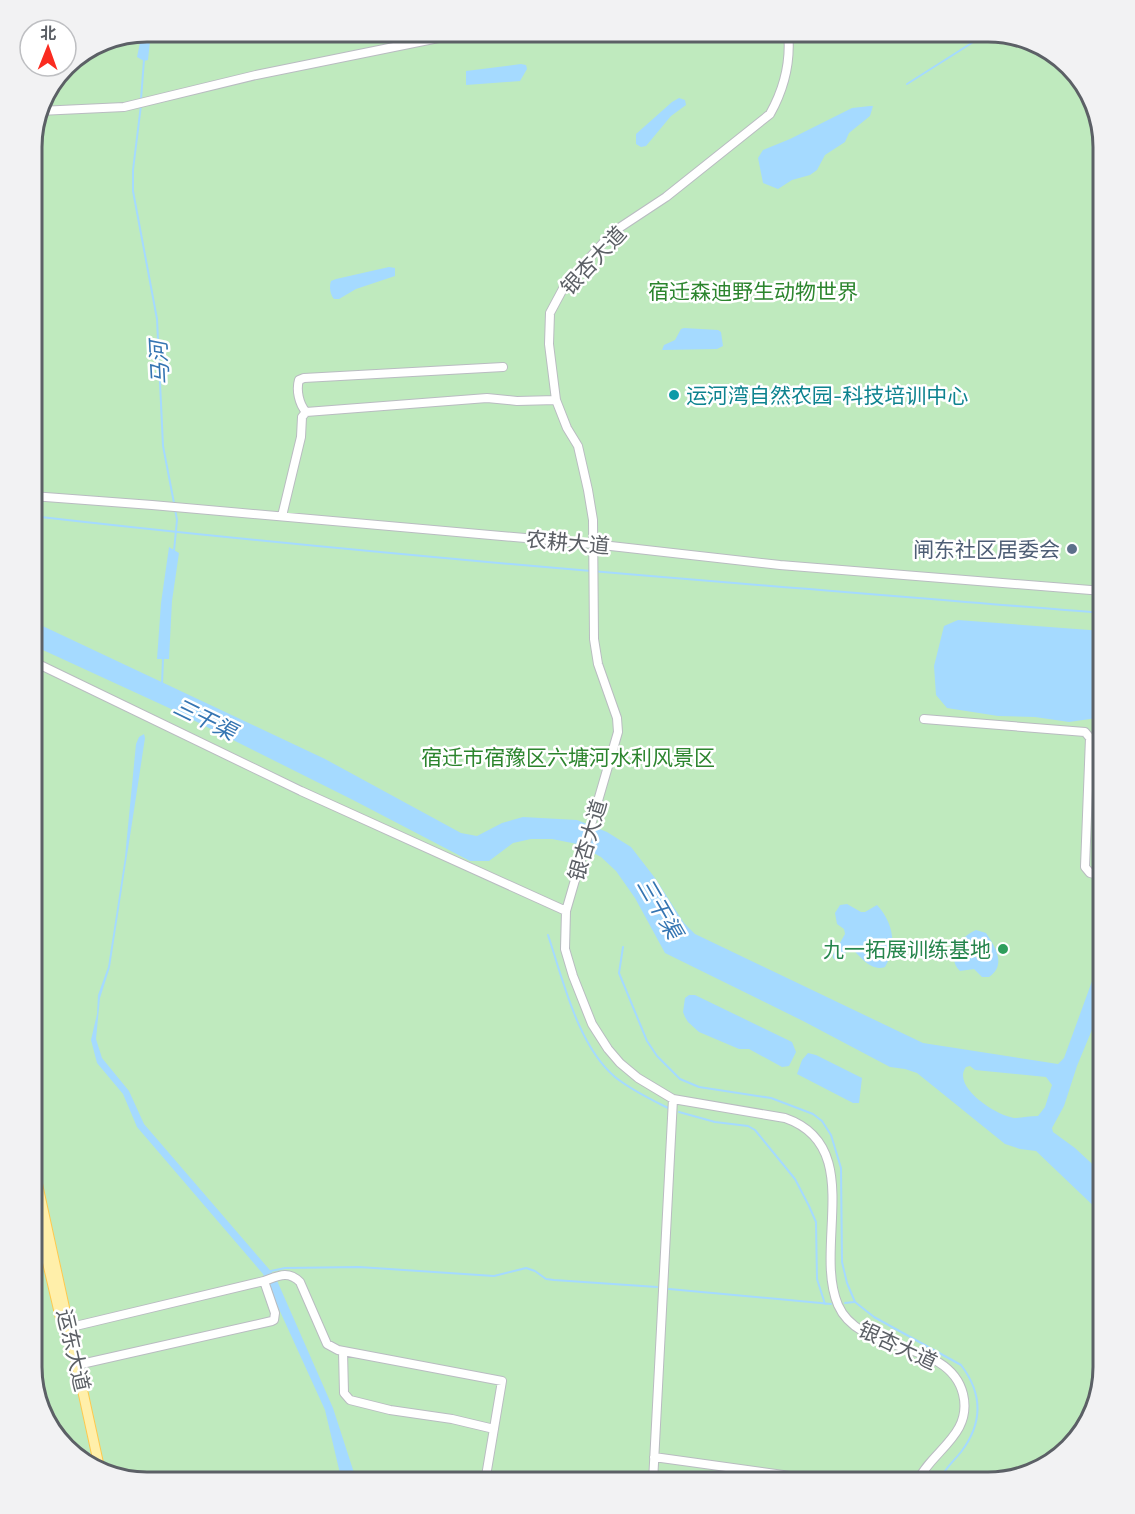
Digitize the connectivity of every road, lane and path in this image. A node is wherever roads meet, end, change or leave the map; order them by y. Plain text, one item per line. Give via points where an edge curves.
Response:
1 (419, 42) edge
2 (789, 42) edge
3 (49, 111) edge
4 (503, 367) dead end
5 (556, 400) junction
6 (306, 412) junction
7 (42, 497) edge
8 (282, 516) junction
9 (593, 544) junction
10 (1093, 590) edge
11 (42, 666) edge
12 (924, 719) dead end
13 (1093, 874) edge
14 (566, 911) junction
15 (673, 1099) junction
16 (42, 1209) edge
17 (42, 1235) edge
18 (264, 1281) junction
19 (66, 1328) junction
20 (343, 1351) junction
21 (77, 1365) junction
22 (494, 1430) junction
23 (92, 1456) edge
24 (654, 1457) junction
25 (98, 1459) edge
26 (487, 1472) edge
27 (653, 1472) edge
28 (762, 1472) edge
29 (922, 1472) edge

1 - 3 street via 124,107
2 - 5 street, 银杏大道 via 780,96 770,114 666,197 614,232 565,285 550,312 549,344
4 - 6 street via 304,378 297,387
5 - 6 street via 487,398
5 - 9 street, 银杏大道 via 578,446 593,520
6 - 8 street
7 - 8 street, 农耕大道
8 - 9 street, 农耕大道
9 - 10 street, 农耕大道 via 780,565
9 - 14 street, 银杏大道 via 594,639 618,732
11 - 14 street via 307,794
12 - 13 street via 1085,732 1090,738 1085,867
14 - 15 street, 银杏大道 via 565,948 592,1024 620,1063
15 - 24 street
15 - 29 street, 银杏大道 via 785,1118 801,1124 814,1136 828,1159 832,1179 830,1251 838,1305 847,1320 866,1334 938,1362 956,1378 963,1393 965,1412 959,1431
16 - 19 main road, 运东大道
17 - 19 main road, 运东大道
18 - 19 street
18 - 20 street via 281,1274 294,1276 327,1344
18 - 21 street via 275,1313 272,1321
19 - 21 main road, 运东大道
19 - 23 main road, 运东大道
20 - 22 street via 344,1393 350,1400
20 - 22 street via 502,1381
21 - 25 main road, 运东大道
22 - 26 street
24 - 27 street
24 - 28 street

